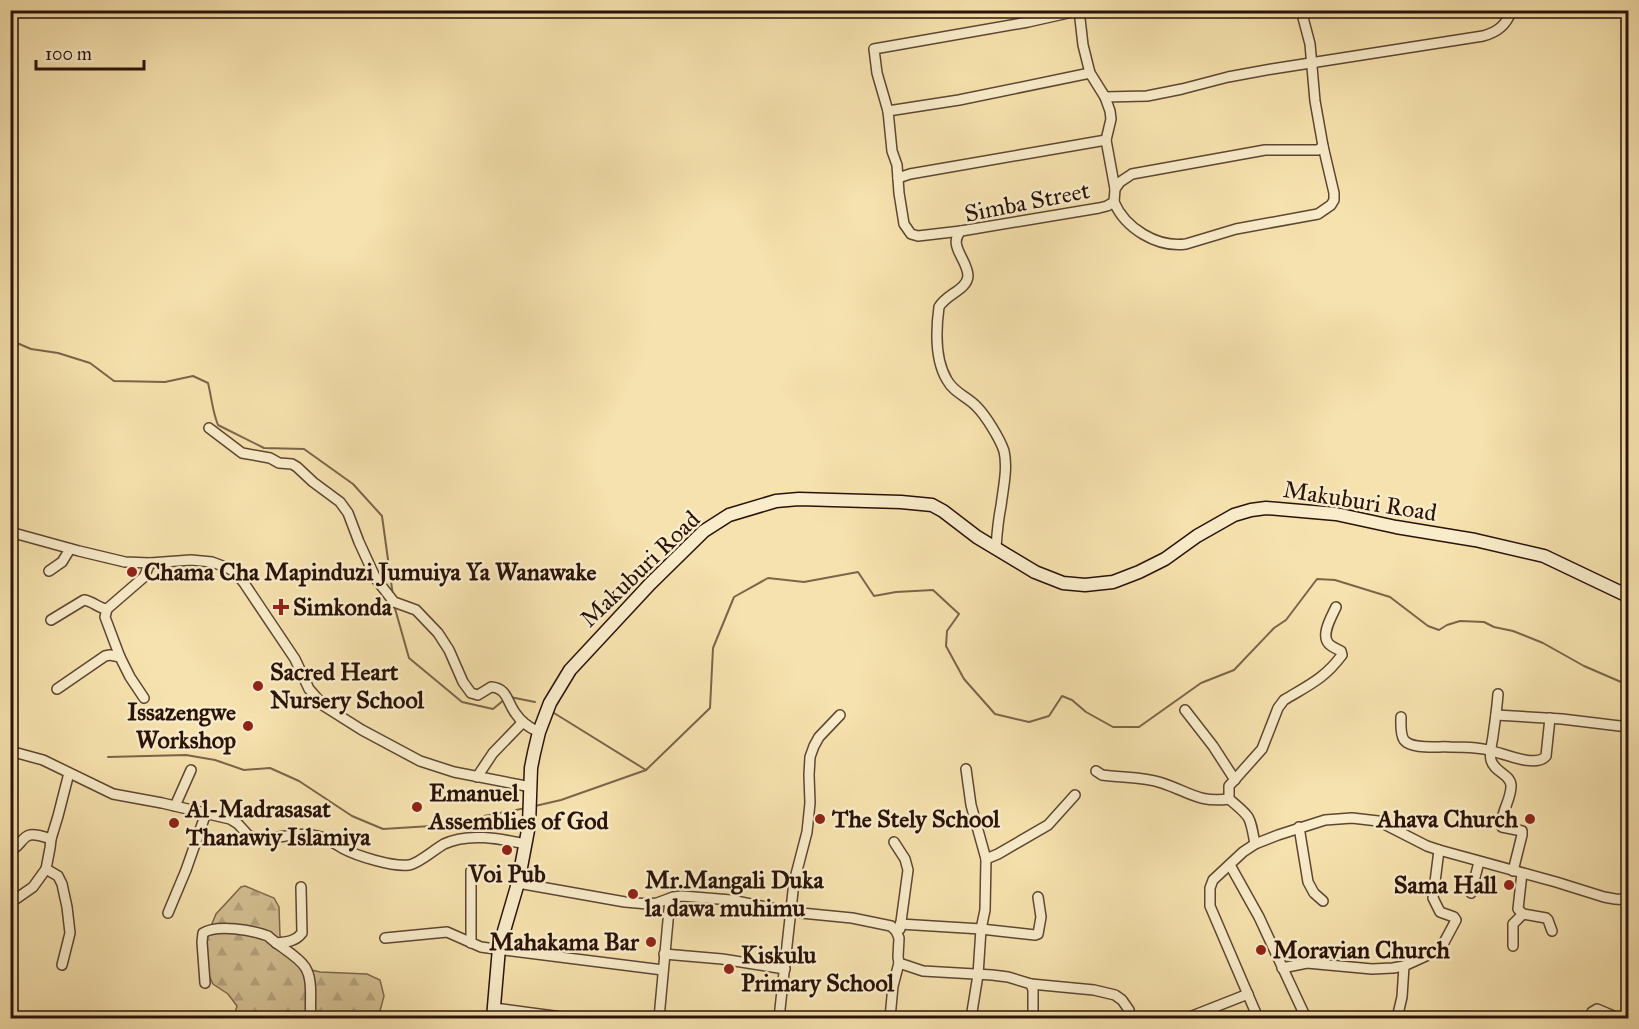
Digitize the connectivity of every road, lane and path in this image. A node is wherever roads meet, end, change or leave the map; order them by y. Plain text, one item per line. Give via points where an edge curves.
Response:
1 (1073, 10) edge
2 (1079, 10) edge
3 (1301, 10) edge
4 (1512, 10) edge
5 (1311, 63) junction
6 (1090, 74) junction
7 (1105, 97) junction
8 (888, 111) junction
9 (1106, 140) junction
10 (1323, 146) junction
11 (898, 178) junction
12 (1115, 189) junction
13 (1114, 202) junction
14 (961, 231) junction
15 (209, 428) dead end
16 (11, 534) edge
17 (996, 547) junction
18 (70, 549) junction
19 (150, 563) junction
20 (49, 571) dead end
21 (1629, 596) edge
22 (1336, 607) dead end
23 (107, 609) junction
24 (51, 620) dead end
25 (120, 657) junction
26 (57, 689) dead end
27 (1498, 694) dead end
28 (144, 698) dead end
29 (1185, 710) dead end
30 (1496, 714) junction
31 (840, 715) dead end
32 (1401, 717) dead end
33 (1551, 718) junction
34 (523, 722) junction
35 (1629, 727) edge
36 (539, 732) junction
37 (1490, 750) junction
38 (10, 751) edge
39 (966, 769) dead end
40 (191, 770) dead end
41 (1096, 771) dead end
42 (69, 772) junction
43 (477, 777) junction
44 (1235, 780) junction
45 (531, 787) junction
46 (1075, 795) dead end
47 (1229, 799) junction
48 (176, 806) junction
49 (206, 813) junction
50 (1299, 827) junction
51 (51, 838) junction
52 (894, 842) dead end
53 (526, 844) junction
54 (1255, 844) junction
55 (10, 850) edge
56 (1440, 850) junction
57 (986, 859) junction
58 (1479, 862) junction
59 (1230, 865) junction
60 (46, 869) junction
61 (471, 871) dead end
62 (1517, 872) junction
63 (518, 883) junction
64 (301, 887) dead end
65 (1471, 893) dead end
66 (1038, 897) dead end
67 (670, 899) junction
68 (1629, 900) edge
69 (1323, 901) dead end
70 (10, 903) edge
71 (791, 912) junction
72 (168, 913) dead end
73 (1523, 914) junction
74 (900, 924) junction
75 (981, 929) junction
76 (1552, 931) dead end
77 (385, 938) dead end
78 (898, 938) junction
79 (276, 943) junction
80 (471, 943) junction
81 (1513, 946) dead end
82 (499, 948) junction
83 (664, 954) junction
84 (899, 963) junction
85 (63, 965) dead end
86 (1404, 966) junction
87 (1282, 968) junction
88 (785, 969) junction
89 (663, 970) junction
90 (978, 975) junction
91 (206, 983) dead end
92 (1031, 984) junction
93 (1248, 994) junction
94 (493, 1013) edge
95 (310, 1018) edge
96 (569, 1018) edge
97 (659, 1018) edge
98 (779, 1018) edge
99 (894, 1018) edge
100 (972, 1018) edge
101 (1034, 1018) edge
102 (1131, 1018) edge
103 (1187, 1018) edge
104 (1258, 1018) edge
105 (1306, 1018) edge
106 (1397, 1018) edge
107 (1589, 1018) edge
108 (1618, 1018) edge

1 - 8 street via 1028,22 874,49
2 - 6 street, Simba Street
3 - 5 street
4 - 5 street via 1501,28 1483,36
5 - 7 street via 1147,96
5 - 10 street
6 - 7 street, Simba Street
6 - 8 street
7 - 9 street, Simba Street via 1111,119
8 - 11 street
9 - 11 street
9 - 12 street, Simba Street
10 - 12 street via 1318,150 1265,150 1132,174
10 - 13 street via 1334,200 1318,214 1236,229 1178,245 1130,226
11 - 14 street via 904,224 911,234
12 - 13 street, Simba Street
13 - 14 street, Simba Street via 1100,208
14 - 17 street, Simba Street via 955,244 968,273 967,281 939,307 939,355 946,380 977,406 1002,445 1006,460
15 - 34 street via 242,453 292,464 340,502 373,574 390,598 416,610 438,633 471,693 478,695 491,687 502,689
16 - 18 street
17 - 21 street, Makuburi Road via 1035,572 1063,583 1113,582 1165,559 1234,514 1266,508 1336,514 1544,556
17 - 36 street, Makuburi Road via 932,505 799,499 776,501 729,515 704,531 570,670 550,703
18 - 19 street via 112,560
18 - 20 street via 62,562
19 - 23 street via 144,577
19 - 43 street via 200,560 236,573 295,659 318,701 420,761
22 - 44 street via 1325,639 1342,656 1318,681 1281,704 1262,749
23 - 24 street via 84,600
23 - 25 street via 105,617
25 - 26 street via 105,656
25 - 28 street
27 - 30 street
29 - 44 street
30 - 33 street
30 - 37 street
31 - 71 street via 819,737 810,757 807,832
32 - 37 street via 1402,735 1410,744
33 - 35 street
33 - 37 street via 1546,756 1542,760 1512,758
34 - 36 street
34 - 43 street via 493,753
36 - 45 street, Makuburi Road
37 - 62 street via 1493,765 1510,781 1502,827 1522,831
38 - 42 street
39 - 57 street
40 - 48 street
41 - 47 street via 1161,782 1198,798
42 - 48 street via 113,794
42 - 51 street
43 - 45 street
44 - 47 street via 1229,786
45 - 53 street, Makuburi Road
46 - 57 street via 1048,825
47 - 54 street via 1250,819
48 - 49 street
49 - 53 street via 235,821 255,838 319,836 363,856 403,865 412,865 447,843 464,839
49 - 72 street
50 - 54 street
50 - 56 street via 1336,818 1365,818 1387,824
50 - 69 street via 1308,882
51 - 55 street via 30,835
51 - 60 street
52 - 74 street via 908,870
53 - 63 street, Makuburi Road
54 - 59 street
56 - 58 street
56 - 86 street via 1433,898 1440,912 1456,920 1441,948
57 - 75 street
58 - 62 street
58 - 65 street
59 - 87 street
59 - 93 street via 1213,880 1209,906
60 - 70 street via 33,887
60 - 85 street via 58,876 67,907 70,933
61 - 80 street
62 - 68 street via 1604,897
62 - 73 street via 1518,909
63 - 67 street via 625,902 648,904
63 - 82 street, Makuburi Road
64 - 79 street via 302,933 293,941
66 - 75 street via 1041,918 1037,935
67 - 71 street via 682,896 731,900
67 - 83 street
71 - 78 street via 891,926
71 - 88 street
73 - 76 street via 1546,918
73 - 81 street via 1513,924
74 - 75 street
74 - 78 street
75 - 90 street
77 - 80 street via 442,932
78 - 84 street
79 - 91 street via 256,932 206,931 201,942
79 - 95 street via 301,962 307,972
80 - 82 street
82 - 89 street
82 - 94 street, Makuburi Road
83 - 88 street
83 - 89 street
84 - 90 street via 923,971
84 - 99 street via 890,1007
86 - 87 street via 1372,969 1306,963
86 - 106 street
87 - 105 street
88 - 98 street
89 - 97 street
90 - 92 street via 1008,977
90 - 100 street
92 - 101 street
92 - 102 street via 1115,995
93 - 103 street
93 - 104 street
94 - 96 street
107 - 108 street via 1597,1009

